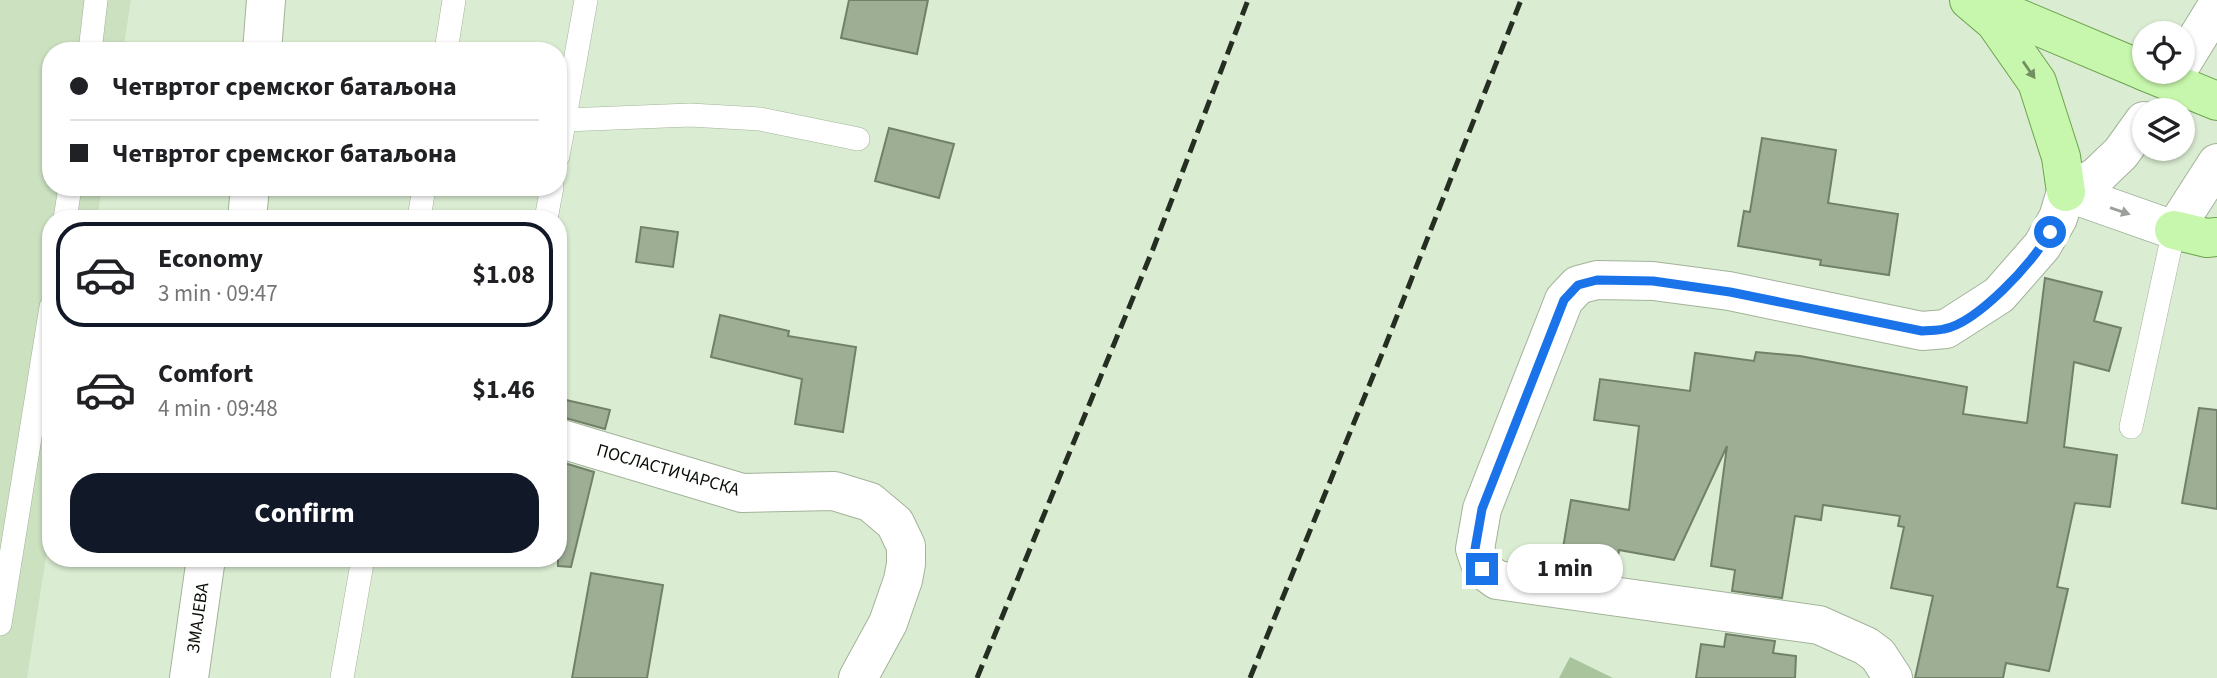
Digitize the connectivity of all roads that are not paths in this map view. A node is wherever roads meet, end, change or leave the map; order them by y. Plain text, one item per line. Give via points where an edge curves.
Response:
1 (96, 0) edge
2 (267, 0) edge
3 (454, 0) edge
4 (586, 0) edge
5 (1972, 0) edge
6 (2217, 6) edge
7 (2195, 35) edge
8 (91, 42) edge
9 (263, 42) edge
10 (447, 42) edge
11 (2132, 66) edge
12 (2176, 84) edge
13 (2217, 102) edge
14 (567, 109) edge
15 (567, 120) edge
16 (2132, 138) edge
17 (858, 139) dead end
18 (2217, 163) edge
19 (2066, 192) junction
20 (2174, 230) junction
21 (2217, 237) edge
22 (42, 363) edge
23 (2131, 427) dead end
24 (567, 441) edge
25 (205, 567) edge
26 (361, 567) edge
27 (0, 624) edge
28 (189, 678) edge
29 (342, 678) edge
30 (858, 678) edge
31 (1893, 678) edge

1 - 8 lane
2 - 9 street
3 - 10 lane
4 - 14 lane
5 - 11 main road
5 -> 19 main road via 1995,22 2037,82 2061,157
6 - 7 street
12 - 13 main road
15 - 17 lane via 690,115 760,119
16 - 19 street via 2096,177
18 - 20 street
19 -> 20 street
19 - 31 street via 2042,246 1999,295 1946,329 1922,331 1653,281 1597,280 1578,285 1564,300 1482,509 1475,549 1482,569 1497,580 1819,625 1866,646
20 - 21 main road
20 - 23 lane
22 - 27 lane
24 - 30 street, ПОСЛАСТИЧАРСКА via 743,493 834,491 870,502 895,523 906,546 905,572 888,623
25 - 28 street, ЗМАЈЕВА
26 - 29 lane

